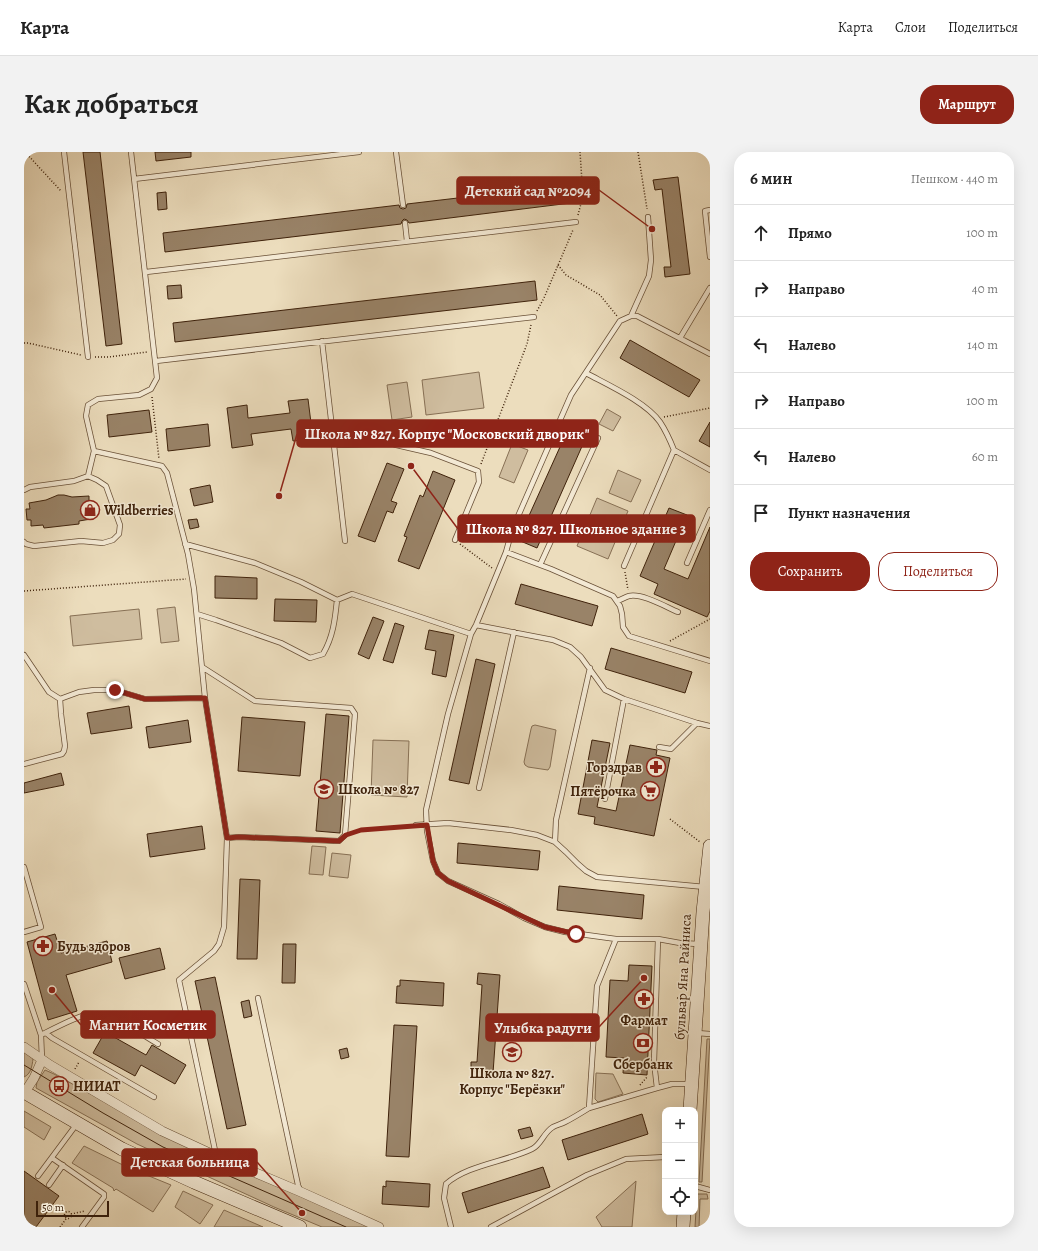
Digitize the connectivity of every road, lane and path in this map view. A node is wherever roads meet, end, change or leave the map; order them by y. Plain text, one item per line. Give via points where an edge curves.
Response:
1 (25, 152) edge
2 (64, 152) edge
3 (131, 152) edge
4 (359, 152) edge
5 (396, 152) edge
6 (638, 152) edge
7 (134, 179) junction
8 (70, 201) junction
9 (403, 205) dead end
10 (710, 210) edge
11 (648, 218) joint
12 (576, 222) dead end
13 (405, 223) dead end
14 (407, 241) junction
15 (710, 257) edge
16 (558, 265) dead end
17 (146, 272) junction
18 (710, 288) edge
19 (631, 316) junction
20 (534, 317) dead end
21 (620, 321) junction
22 (680, 338) junction
23 (322, 341) junction
24 (710, 354) edge
25 (88, 357) dead end
26 (156, 361) junction
27 (586, 373) junction
28 (151, 390) junction
29 (710, 408) edge
30 (656, 418) junction
31 (598, 438) dead end
32 (335, 445) junction
33 (674, 450) junction
34 (94, 451) junction
35 (162, 466) junction
36 (710, 470) edge
37 (88, 476) junction
38 (24, 490) edge
39 (710, 510) edge
40 (455, 540) joint
41 (345, 541) dead end
42 (24, 542) edge
43 (185, 544) junction
44 (506, 552) junction
45 (687, 563) dead end
46 (540, 565) junction
47 (624, 566) joint
48 (498, 572) junction
49 (192, 579) junction
50 (24, 591) edge
51 (629, 596) junction
52 (337, 600) junction
53 (617, 601) junction
54 (678, 612) dead end
55 (197, 614) junction
56 (710, 619) edge
57 (476, 624) junction
58 (514, 632) junction
59 (471, 634) junction
60 (661, 646) junction
61 (24, 655) edge
62 (710, 661) edge
63 (202, 667) junction
64 (590, 668) junction
65 (205, 698) junction
66 (60, 699) junction
67 (624, 699) junction
68 (697, 723) junction
69 (710, 726) edge
70 (659, 747) dead end
71 (24, 764) edge
72 (479, 788) dead end
73 (605, 799) dead end
74 (670, 819) dead end
75 (427, 825) junction
76 (416, 826) joint
77 (346, 835) junction
78 (227, 838) junction
79 (555, 842) junction
80 (707, 844) edge
81 (24, 867) edge
82 (705, 887) junction
83 (24, 932) edge
84 (703, 937) junction
85 (616, 939) junction
86 (658, 939) junction
87 (24, 984) edge
88 (258, 998) dead end
89 (695, 1033) junction
90 (43, 1034) junction
91 (710, 1034) edge
92 (158, 1044) dead end
93 (24, 1047) edge
94 (42, 1060) junction
95 (655, 1066) junction
96 (692, 1084) junction
97 (657, 1088) junction
98 (24, 1092) edge
99 (633, 1095) junction
100 (154, 1096) dead end
101 (690, 1107) edge
102 (589, 1108) junction
103 (77, 1123) junction
104 (216, 1156) junction
105 (662, 1157) edge
106 (52, 1158) junction
107 (63, 1166) junction
108 (38, 1176) dead end
109 (49, 1185) dead end
110 (698, 1187) edge
111 (710, 1190) edge
112 (301, 1192) junction
113 (94, 1210) junction
114 (71, 1214) junction
115 (684, 1215) edge
116 (66, 1218) junction
117 (60, 1227) edge
118 (82, 1227) edge
119 (300, 1227) edge
120 (380, 1227) edge
121 (451, 1227) edge
122 (491, 1227) edge
123 (683, 1227) edge

1 - 8 path
2 - 8 lane
3 - 7 lane
4 - 7 lane
5 - 9 lane
6 - 11 path
7 - 17 lane
8 - 25 lane
10 - 15 lane via 705,211
11 - 19 lane via 651,260 649,276
12 - 14 lane
13 - 14 lane
14 - 17 lane
16 - 21 path via 566,276 600,295
17 - 26 lane
18 - 22 lane
19 - 21 lane
19 - 22 lane via 637,316
20 - 23 lane
21 - 27 lane
22 - 24 lane
23 - 26 lane
23 - 32 lane
26 - 28 lane via 157,378
27 - 30 lane via 644,407
27 - 44 lane via 571,395 512,530
28 - 34 lane via 139,395 98,399 88,405 86,416
28 - 35 path via 158,456
29 - 30 path
30 - 33 lane via 669,436
31 - 46 lane
32 - 40 lane via 392,444 431,452 478,470 479,482
32 - 41 lane
33 - 36 lane
33 - 47 lane
34 - 35 lane
34 - 37 lane
35 - 43 lane via 167,473
37 - 38 lane
37 - 42 lane via 106,486 120,525 119,534 113,540 103,543 81,541 34,546
39 - 45 lane
40 - 48 path
43 - 49 lane
43 - 52 lane via 255,563
44 - 46 lane
44 - 48 lane
46 - 53 lane via 613,596
47 - 51 path
48 - 57 lane
49 - 50 path
49 - 55 lane
51 - 53 lane
51 - 54 lane via 641,596
52 - 55 lane via 330,642 323,654 310,658 281,644
52 - 59 lane via 352,594
53 - 60 lane via 623,627 629,636
55 - 63 lane
56 - 60 path
57 - 58 lane
57 - 59 lane
58 - 64 lane via 570,646
58 - 72 lane
59 - 75 lane via 446,722 426,810
60 - 62 lane
61 - 66 lane via 48,692
63 - 65 lane
63 - 77 lane via 255,701 351,708 355,714
64 - 67 lane via 605,690
64 - 79 lane via 556,820
65 - 66 lane via 145,699 115,690 94,690
65 - 78 lane
66 - 71 lane via 64,751 62,754
67 - 68 lane
67 - 73 lane
68 - 69 lane
68 - 70 lane via 671,749
74 - 80 path via 698,842
75 - 76 lane
75 - 79 lane via 448,823 511,830 537,835
75 - 85 lane via 433,861 438,873 448,881 545,927
76 - 77 path via 361,830
77 - 78 lane via 339,841
78 - 104 lane via 224,928 219,944 179,980
79 - 82 lane via 586,871 597,877
80 - 82 main road, бульвар Яна Райниса
81 - 83 lane via 42,927
82 - 84 main road, бульвар Яна Райниса
84 - 86 lane via 680,943
84 - 89 main road, бульвар Яна Райниса
85 - 86 lane
85 - 102 lane via 597,986
86 - 95 lane
87 - 90 lane
88 - 112 lane
89 - 91 lane
89 - 96 main road, бульвар Яна Райниса
90 - 92 lane via 88,1014 105,1016 121,1022
90 - 94 lane
90 - 100 lane
93 - 94 street
94 - 98 street
94 - 104 street via 162,1131
95 - 97 lane
95 - 99 path
96 - 97 lane via 672,1084
96 - 101 main road, бульвар Яна Райниса
97 - 99 lane
98 - 103 main road
99 - 102 lane
102 - 121 lane via 553,1127 534,1148 516,1157 454,1177 446,1184 444,1198
103 - 106 lane
103 - 119 main road via 122,1149
104 - 112 street
105 - 122 lane via 626,1159 587,1175
106 - 107 lane
106 - 108 lane
107 - 109 lane
107 - 113 lane via 104,1194
110 - 111 lane
112 - 120 street
113 - 114 path
113 - 118 lane
114 - 116 path via 70,1218
114 - 116 path via 66,1212
115 - 123 main road
116 - 117 path

